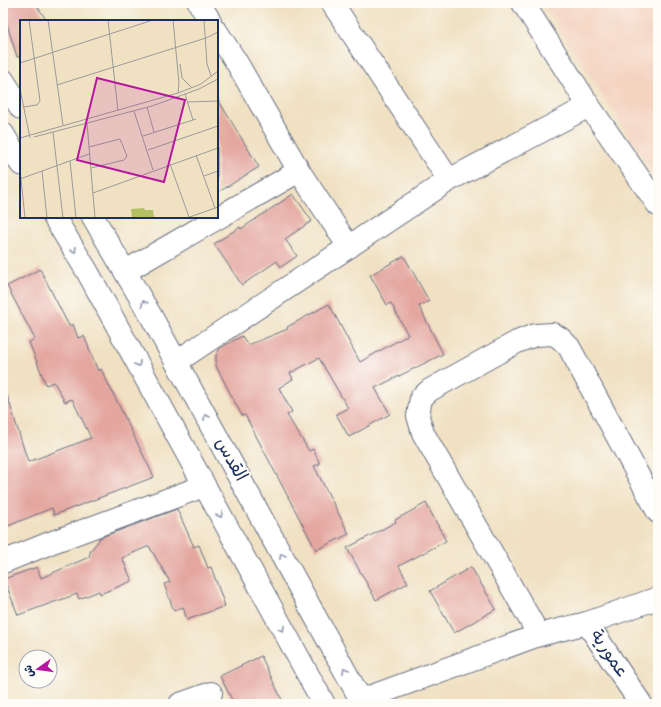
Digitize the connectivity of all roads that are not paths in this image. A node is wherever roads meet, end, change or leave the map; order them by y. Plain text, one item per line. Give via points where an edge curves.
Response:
1 (198, 3) edge
2 (332, 3) edge
3 (524, 3) edge
4 (209, 20) edge
5 (218, 34) edge
6 (3, 80) edge
7 (20, 106) edge
8 (589, 106) junction
9 (3, 134) edge
10 (20, 162) edge
11 (299, 171) junction
12 (449, 180) junction
13 (658, 205) edge
14 (55, 218) edge
15 (94, 218) edge
16 (218, 218) edge
17 (218, 218) edge
18 (349, 247) junction
19 (126, 271) junction
20 (176, 362) junction
21 (204, 486) junction
22 (658, 512) edge
23 (3, 562) edge
24 (658, 598) edge
25 (587, 623) junction
26 (539, 635) junction
27 (211, 693) dead end
28 (362, 702) edge
29 (180, 704) edge
30 (324, 704) edge
31 (641, 704) edge

1 - 4 street
2 - 12 street
3 - 8 street
5 - 11 street
6 - 7 street
8 - 12 street
8 - 13 street
9 - 10 street
11 - 17 street
11 - 18 street
12 - 18 street
14 -> 21 street, القدس via 87,271
15 - 19 street, القدس
16 - 19 street
18 - 20 street
20 -> 19 street, القدس
28 -> 20 street, القدس
21 - 23 street
21 -> 30 street, القدس
22 - 26 street via 569,347 553,334 534,335 517,342 430,390 421,398 418,416 423,433
24 - 25 street
25 - 26 street
25 - 31 street, عمورية
26 - 28 street
27 - 29 street

